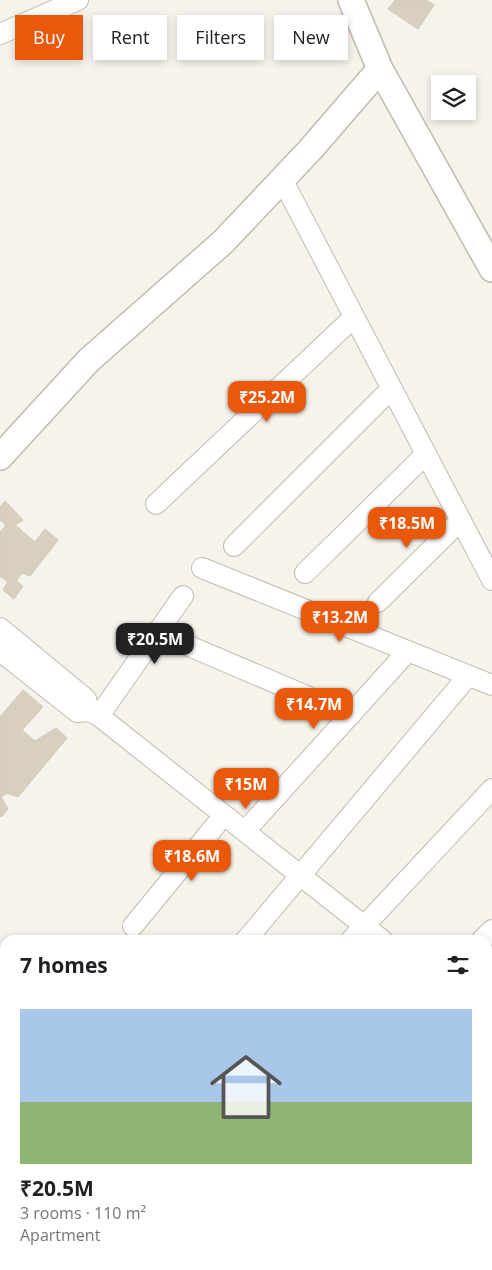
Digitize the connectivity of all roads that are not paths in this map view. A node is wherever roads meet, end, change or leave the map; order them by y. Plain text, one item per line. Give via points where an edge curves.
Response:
1 (351, 0) edge
2 (75, 1) edge
3 (35, 8) edge
4 (1, 31) edge
5 (380, 69) junction
6 (282, 179) junction
7 (492, 269) edge
8 (354, 317) junction
9 (391, 388) junction
10 (426, 454) junction
11 (0, 457) edge
12 (156, 504) dead end
13 (461, 520) junction
14 (234, 546) dead end
15 (202, 568) dead end
16 (305, 573) dead end
17 (492, 580) edge
18 (183, 596) dead end
19 (378, 602) dead end
20 (0, 628) edge
21 (156, 632) junction
22 (0, 651) edge
23 (408, 651) junction
24 (468, 676) junction
25 (492, 685) edge
26 (94, 713) junction
27 (351, 715) junction
28 (492, 789) edge
29 (224, 815) junction
30 (245, 831) junction
31 (301, 875) junction
32 (133, 926) dead end
33 (357, 933) edge
34 (250, 935) edge

1 - 5 street
2 - 3 street
3 - 4 street
5 - 6 street
5 - 7 street
6 - 8 street
6 - 11 street via 223,242 89,360
8 - 9 street
8 - 12 street
9 - 10 street
9 - 14 street
10 - 13 street
10 - 16 street
13 - 17 street
13 - 19 street
15 - 23 street
18 - 21 street
20 - 26 street via 86,698
21 - 26 street
21 - 27 street
22 - 26 street via 77,712
23 - 24 street
23 - 27 street
24 - 25 street
24 - 31 street
26 - 29 street
27 - 30 street
28 - 33 street
29 - 30 street
29 - 32 street
30 - 31 street
31 - 33 street
31 - 34 street

